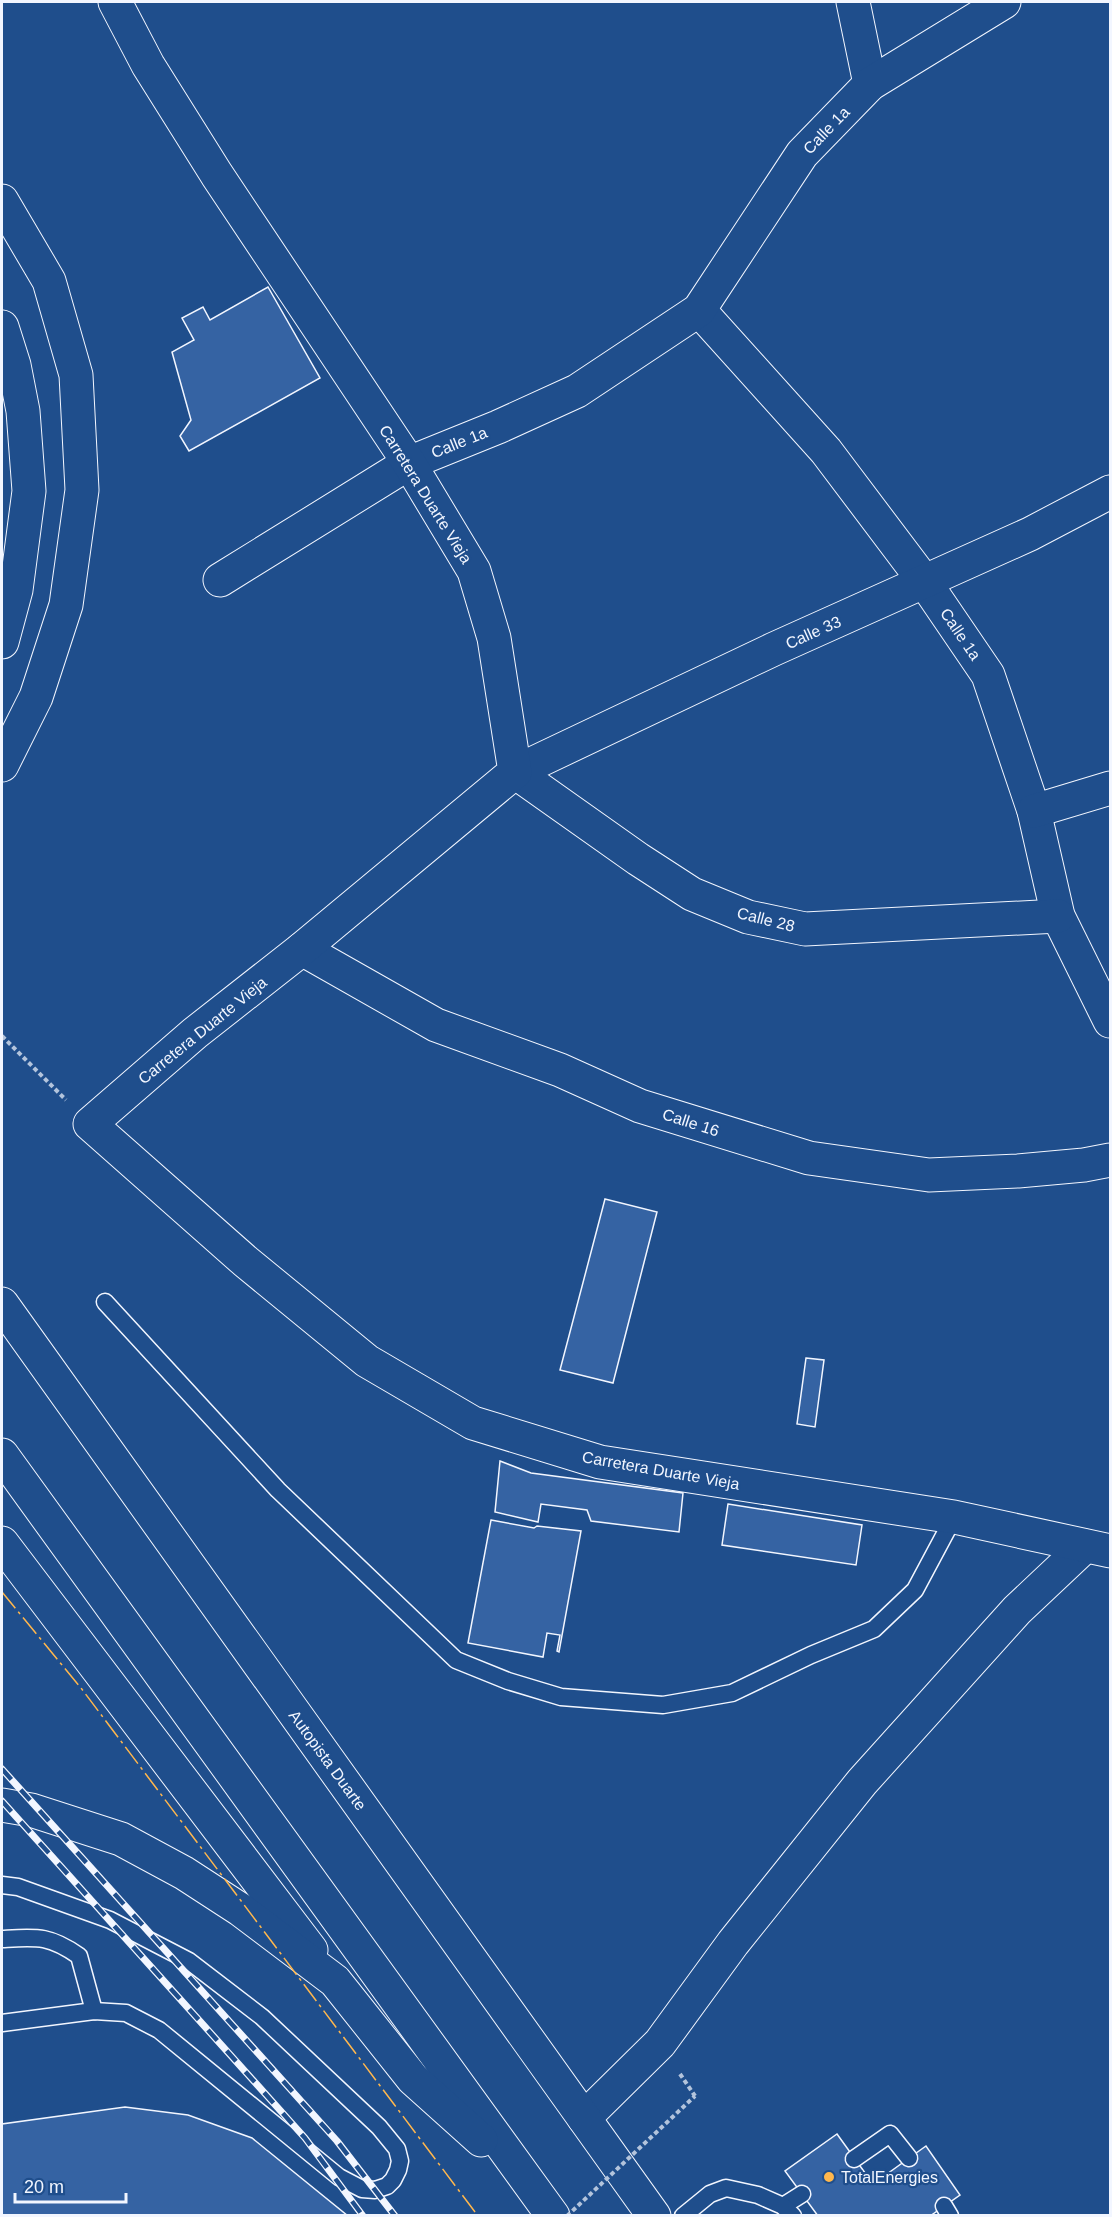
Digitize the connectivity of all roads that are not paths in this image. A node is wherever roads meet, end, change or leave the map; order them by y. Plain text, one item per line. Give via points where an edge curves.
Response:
1 (116, 2) edge
2 (853, 2) edge
3 (1004, 2) edge
4 (870, 84) junction
5 (2, 201) edge
6 (699, 310) junction
7 (2, 327) edge
8 (409, 463) junction
9 (1110, 492) edge
10 (220, 580) dead end
11 (924, 581) junction
12 (2, 642) edge
13 (2, 765) edge
14 (515, 772) junction
15 (1110, 788) edge
16 (1034, 811) junction
17 (1058, 916) junction
18 (302, 949) junction
19 (1110, 1021) edge
20 (1110, 1160) edge
21 (105, 1302) dead end
22 (2, 1304) edge
23 (2, 1455) edge
24 (954, 1517) junction
25 (2, 1543) edge
26 (1098, 1549) edge
27 (2, 1805) edge
28 (2, 1885) edge
29 (2, 1939) edge
30 (334, 1981) junction
31 (94, 2011) junction
32 (2, 2023) edge
33 (584, 2118) junction
34 (909, 2158) dead end
35 (854, 2159) dead end
36 (533, 2188) junction
37 (802, 2194) dead end
38 (788, 2211) edge
39 (553, 2216) edge
40 (654, 2216) edge
41 (683, 2216) edge

1 - 8 main road, Carretera Duarte Vieja via 148,65 217,175
2 - 4 main road
3 - 4 main road, Calle 1a
4 - 6 main road, Calle 1a via 802,154
5 - 13 main road via 49,281 76,375 82,490 66,605 36,697
6 - 8 main road, Calle 1a via 578,391
6 - 11 main road, Calle 1a via 826,451
7 - 12 main road via 23,411 29,491 15,590
8 - 10 main road, Calle 1a
8 - 14 main road, Carretera Duarte Vieja via 474,571 494,638
9 - 11 main road, Calle 33 via 1030,534
11 - 14 main road, Calle 33
11 - 16 main road, Calle 1a via 988,675
14 - 17 main road, Calle 28 via 692,894 748,917 805,929
14 - 18 main road, Carretera Duarte Vieja
15 - 16 main road
16 - 17 main road, Calle 1a
17 - 19 main road, Calle 1a
18 - 20 main road, Calle 16 via 436,1025 560,1070 640,1106 809,1158 929,1175 1084,1166
18 - 24 main road, Carretera Duarte Vieja via 195,1033 90,1124 245,1261 367,1361 472,1423 600,1462
21 - 24 lane via 278,1490 456,1660 561,1697 663,1705 732,1694 874,1629 915,1590
22 - 33 main road, Autopista Duarte
23 - 36 main road
24 - 26 main road, Carretera Duarte Vieja
25 - 30 main road
26 - 33 main road via 1017,1610 862,1782 660,2043
27 - 30 main road via 31,1810 121,1839 241,1910
28 - 31 lane via 18,1887 110,1920 189,1961 262,2017 379,2127 397,2150 400,2161 393,2180 375,2190 362,2189 339,2177 159,2030 126,2013
29 - 31 lane via 38,1936 62,1944 79,1956
30 - 36 main road via 413,2079
31 - 32 lane
33 - 40 main road, Autopista Duarte
34 - 35 lane via 890,2134
36 - 39 main road
37 - 38 lane
38 - 41 lane via 758,2195 726,2188 710,2194

